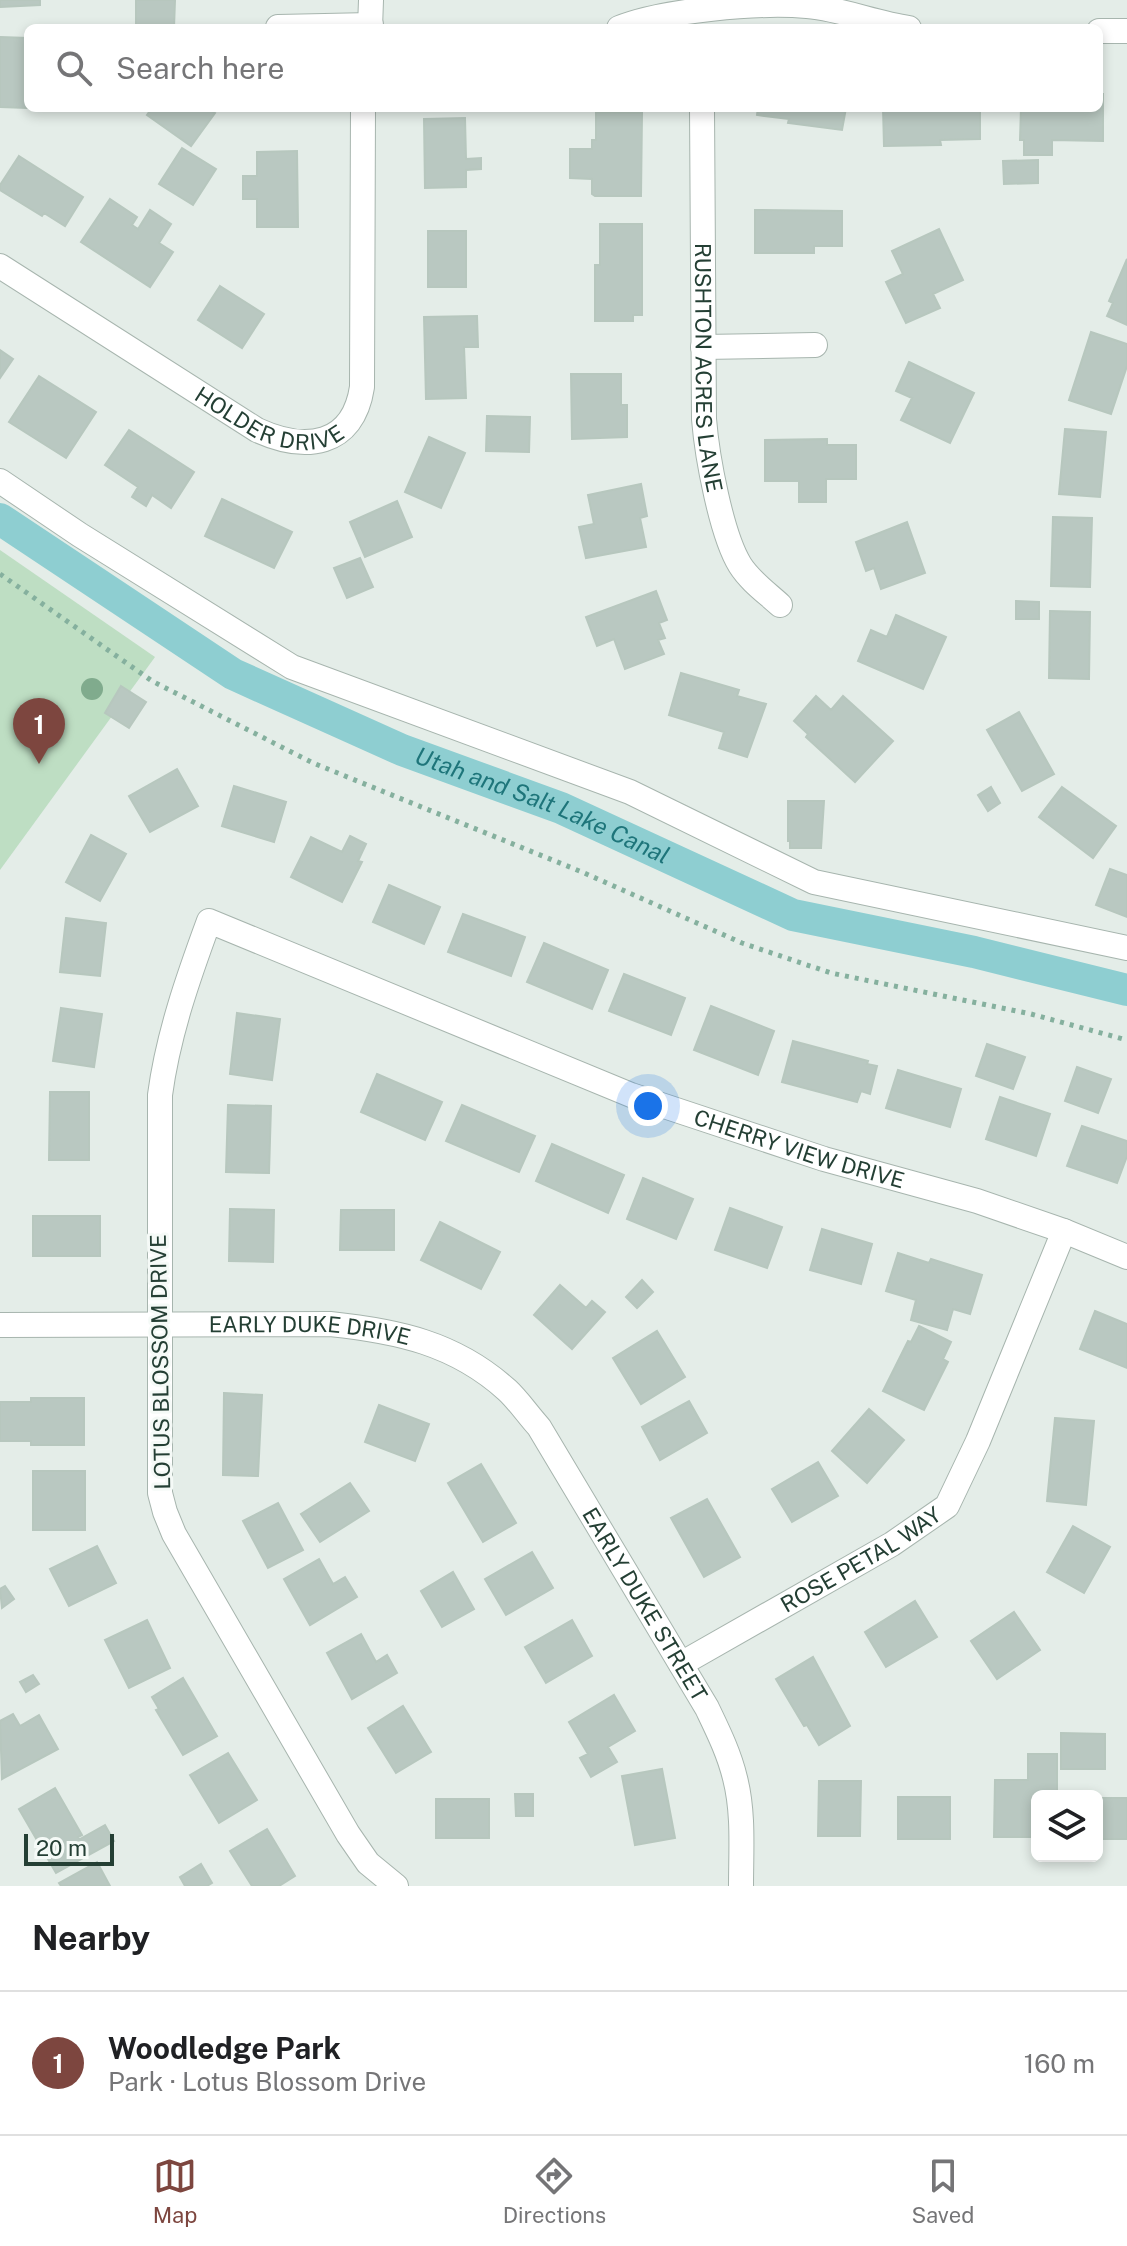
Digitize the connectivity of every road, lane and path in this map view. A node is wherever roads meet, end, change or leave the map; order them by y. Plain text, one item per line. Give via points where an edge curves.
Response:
1 (371, 0) edge
2 (702, 13) edge
3 (371, 24) edge
4 (631, 24) edge
5 (890, 24) edge
6 (1103, 31) edge
7 (1127, 31) edge
8 (363, 112) edge
9 (702, 112) edge
10 (0, 266) edge
11 (815, 345) dead end
12 (703, 347) junction
13 (0, 481) edge
14 (0, 574) edge
15 (780, 605) dead end
16 (209, 921) joint
17 (1127, 948) edge
18 (1127, 1040) edge
19 (1064, 1231) junction
20 (1127, 1257) edge
21 (159, 1324) junction
22 (0, 1325) edge
23 (469, 1362) joint
24 (681, 1664) junction
25 (396, 1886) edge
26 (741, 1886) edge

1 - 3 street
2 - 4 street
2 - 5 street via 807,6
6 - 7 street
8 - 10 street, HOLDER DRIVE via 362,387 356,413 328,438 301,443 257,430
9 - 12 street, RUSHTON ACRES LANE
11 - 12 street
12 - 15 street, RUSHTON ACRES LANE via 705,436 729,541 749,577
13 - 17 street via 292,667 630,792 814,882
14 - 18 path via 152,681 313,763 742,943 831,973 1031,1014
16 - 19 street, CHERRY VIEW DRIVE via 631,1095
16 - 21 street, LOTUS BLOSSOM DRIVE via 165,1057 160,1095
19 - 20 street, CHERRY VIEW DRIVE
19 - 24 street, ROSE PETAL WAY via 947,1506 892,1544
21 - 22 street, EARLY DUKE DRIVE
21 - 23 street, EARLY DUKE DRIVE via 381,1329 425,1340
21 - 25 street, LOTUS BLOSSOM DRIVE via 160,1469 165,1512 174,1534 348,1834 368,1863
23 - 24 street, EARLY DUKE STREET via 507,1390 539,1427
24 - 26 street, EARLY DUKE STREET via 727,1750 736,1780

